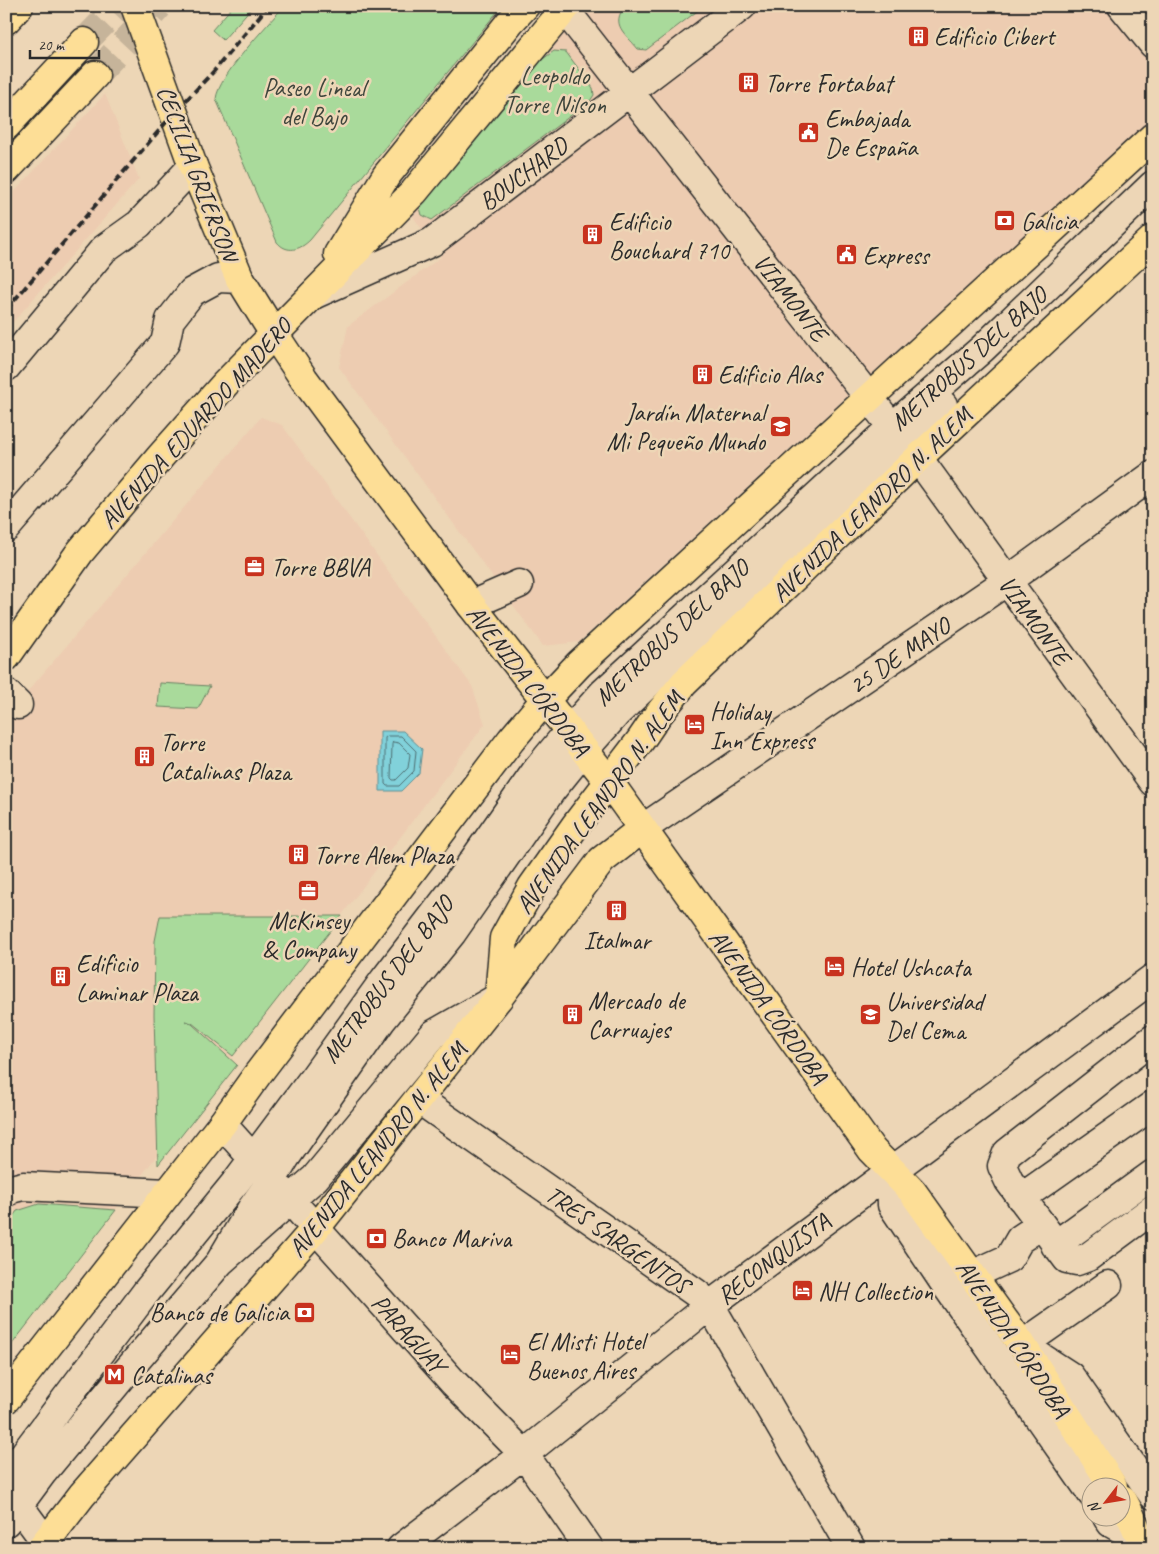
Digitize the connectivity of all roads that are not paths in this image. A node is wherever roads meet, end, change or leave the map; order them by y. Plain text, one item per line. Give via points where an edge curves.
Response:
1 (19, 6) edge
2 (135, 6) edge
3 (525, 6) edge
4 (742, 6) edge
5 (1122, 6) edge
6 (564, 7) edge
7 (6, 20) edge
8 (84, 42) tunnel mouth
9 (1153, 44) edge
10 (95, 75) tunnel mouth
11 (630, 92) junction
12 (6, 126) edge
13 (1153, 137) edge
14 (193, 166) junction
15 (6, 170) edge
16 (1153, 186) edge
17 (1153, 206) edge
18 (1153, 239) edge
19 (240, 279) junction
20 (312, 295) junction
21 (274, 334) junction
22 (6, 367) edge
23 (870, 398) junction
24 (905, 442) junction
25 (1153, 475) edge
26 (6, 528) edge
27 (80, 552) junction
28 (1007, 581) junction
29 (519, 584) dead end
30 (471, 605) junction
31 (6, 625) edge
32 (6, 656) edge
33 (544, 701) junction
34 (576, 740) junction
35 (609, 782) junction
36 (1153, 782) edge
37 (642, 829) junction
38 (1153, 978) edge
39 (499, 996) junction
40 (1153, 1039) edge
41 (418, 1099) junction
42 (1153, 1105) edge
43 (222, 1124) junction
44 (252, 1158) junction
45 (891, 1170) junction
46 (1153, 1174) edge
47 (281, 1190) junction
48 (6, 1193) edge
49 (167, 1193) junction
50 (1021, 1198) junction
51 (1153, 1209) edge
52 (315, 1229) junction
53 (1048, 1235) junction
54 (972, 1275) junction
55 (1108, 1285) dead end
56 (710, 1305) junction
57 (1022, 1345) junction
58 (6, 1399) edge
59 (524, 1454) junction
60 (1107, 1476) edge
61 (6, 1478) edge
62 (1082, 1480) edge
63 (1153, 1495) edge
64 (10, 1506) edge
65 (1132, 1517) edge
66 (1116, 1526) edge
67 (1143, 1541) edge
68 (45, 1546) edge
69 (401, 1548) edge
70 (589, 1548) edge
71 (851, 1548) edge

1 - 7 main road
2 - 14 main road, CECILIA GRIERSON
3 - 20 main road, AVENIDA EDUARDO MADERO via 386,176
4 - 11 street, BOUCHARD
5 - 9 street
6 - 11 street, VIAMONTE
6 - 20 main road, AVENIDA EDUARDO MADERO via 414,192
8 - 12 main road
10 - 15 main road
11 - 20 street, BOUCHARD via 432,242
11 - 23 street, VIAMONTE
13 - 23 main road
14 - 19 main road, CECILIA GRIERSON
14 - 22 street via 139,224 104,249
16 - 24 street, METROBUS DEL BAJO via 982,349
17 - 24 street, METROBUS DEL BAJO
18 - 24 main road, AVENIDA LEANDRO N. ALEM
19 - 21 main road, CECILIA GRIERSON
19 - 26 street via 218,278 192,292 170,320 165,343
20 - 21 main road, AVENIDA EDUARDO MADERO
21 - 27 main road, AVENIDA EDUARDO MADERO via 225,384
21 - 30 main road, AVENIDA CÓRDOBA
23 - 24 street, VIAMONTE
23 - 33 main road via 586,657
24 - 28 street, VIAMONTE
24 - 34 street, METROBUS DEL BAJO via 603,693
24 - 35 main road, AVENIDA LEANDRO N. ALEM via 684,683
25 - 28 street, 25 DE MAYO
27 - 31 main road, AVENIDA EDUARDO MADERO
27 - 32 main road, AVENIDA EDUARDO MADERO
28 - 36 street, VIAMONTE
28 - 37 street, 25 DE MAYO
29 - 30 street
30 - 33 main road, AVENIDA CÓRDOBA
33 - 34 main road, AVENIDA CÓRDOBA
33 - 43 main road
34 - 35 main road, AVENIDA CÓRDOBA
34 - 44 street, METROBUS DEL BAJO via 536,771 450,894
34 - 47 street, METROBUS DEL BAJO via 551,791 452,933 382,1021 286,1157
35 - 37 main road, AVENIDA CÓRDOBA
35 - 39 main road, AVENIDA LEANDRO N. ALEM via 532,888 504,938
37 - 39 main road via 602,860
37 - 45 main road, AVENIDA CÓRDOBA via 872,1150
38 - 45 street, RECONQUISTA
39 - 41 main road, AVENIDA LEANDRO N. ALEM
39 - 47 street, METROBUS DEL BAJO via 434,1034 315,1178
40 - 50 street via 1007,1154 1002,1166
41 - 52 main road, AVENIDA LEANDRO N. ALEM
41 - 56 street, TRES SARGENTOS
42 - 50 street
43 - 44 street, PARAGUAY
43 - 49 main road
44 - 47 street, PARAGUAY
44 - 61 street, METROBUS DEL BAJO
45 - 54 main road, AVENIDA CÓRDOBA via 912,1190
45 - 56 street, RECONQUISTA
45 - 62 street, AVENIDA CÓRDOBA via 892,1205
46 - 53 street
47 - 52 street, PARAGUAY
47 - 64 street, METROBUS DEL BAJO
48 - 49 street via 23,1186
49 - 58 main road
50 - 53 street
51 - 53 street via 1078,1261 1067,1259
52 - 59 street, PARAGUAY via 452,1382
52 - 68 main road, AVENIDA LEANDRO N. ALEM via 82,1495
53 - 54 street via 1020,1239 1009,1258
54 - 57 main road, AVENIDA CÓRDOBA
55 - 57 street
56 - 59 street, RECONQUISTA
56 - 71 street, TRES SARGENTOS
57 - 60 main road, AVENIDA CÓRDOBA
57 - 63 street via 1070,1376
59 - 69 street, RECONQUISTA
59 - 70 street, PARAGUAY
64 - 68 street
65 - 67 main road
66 - 67 street

